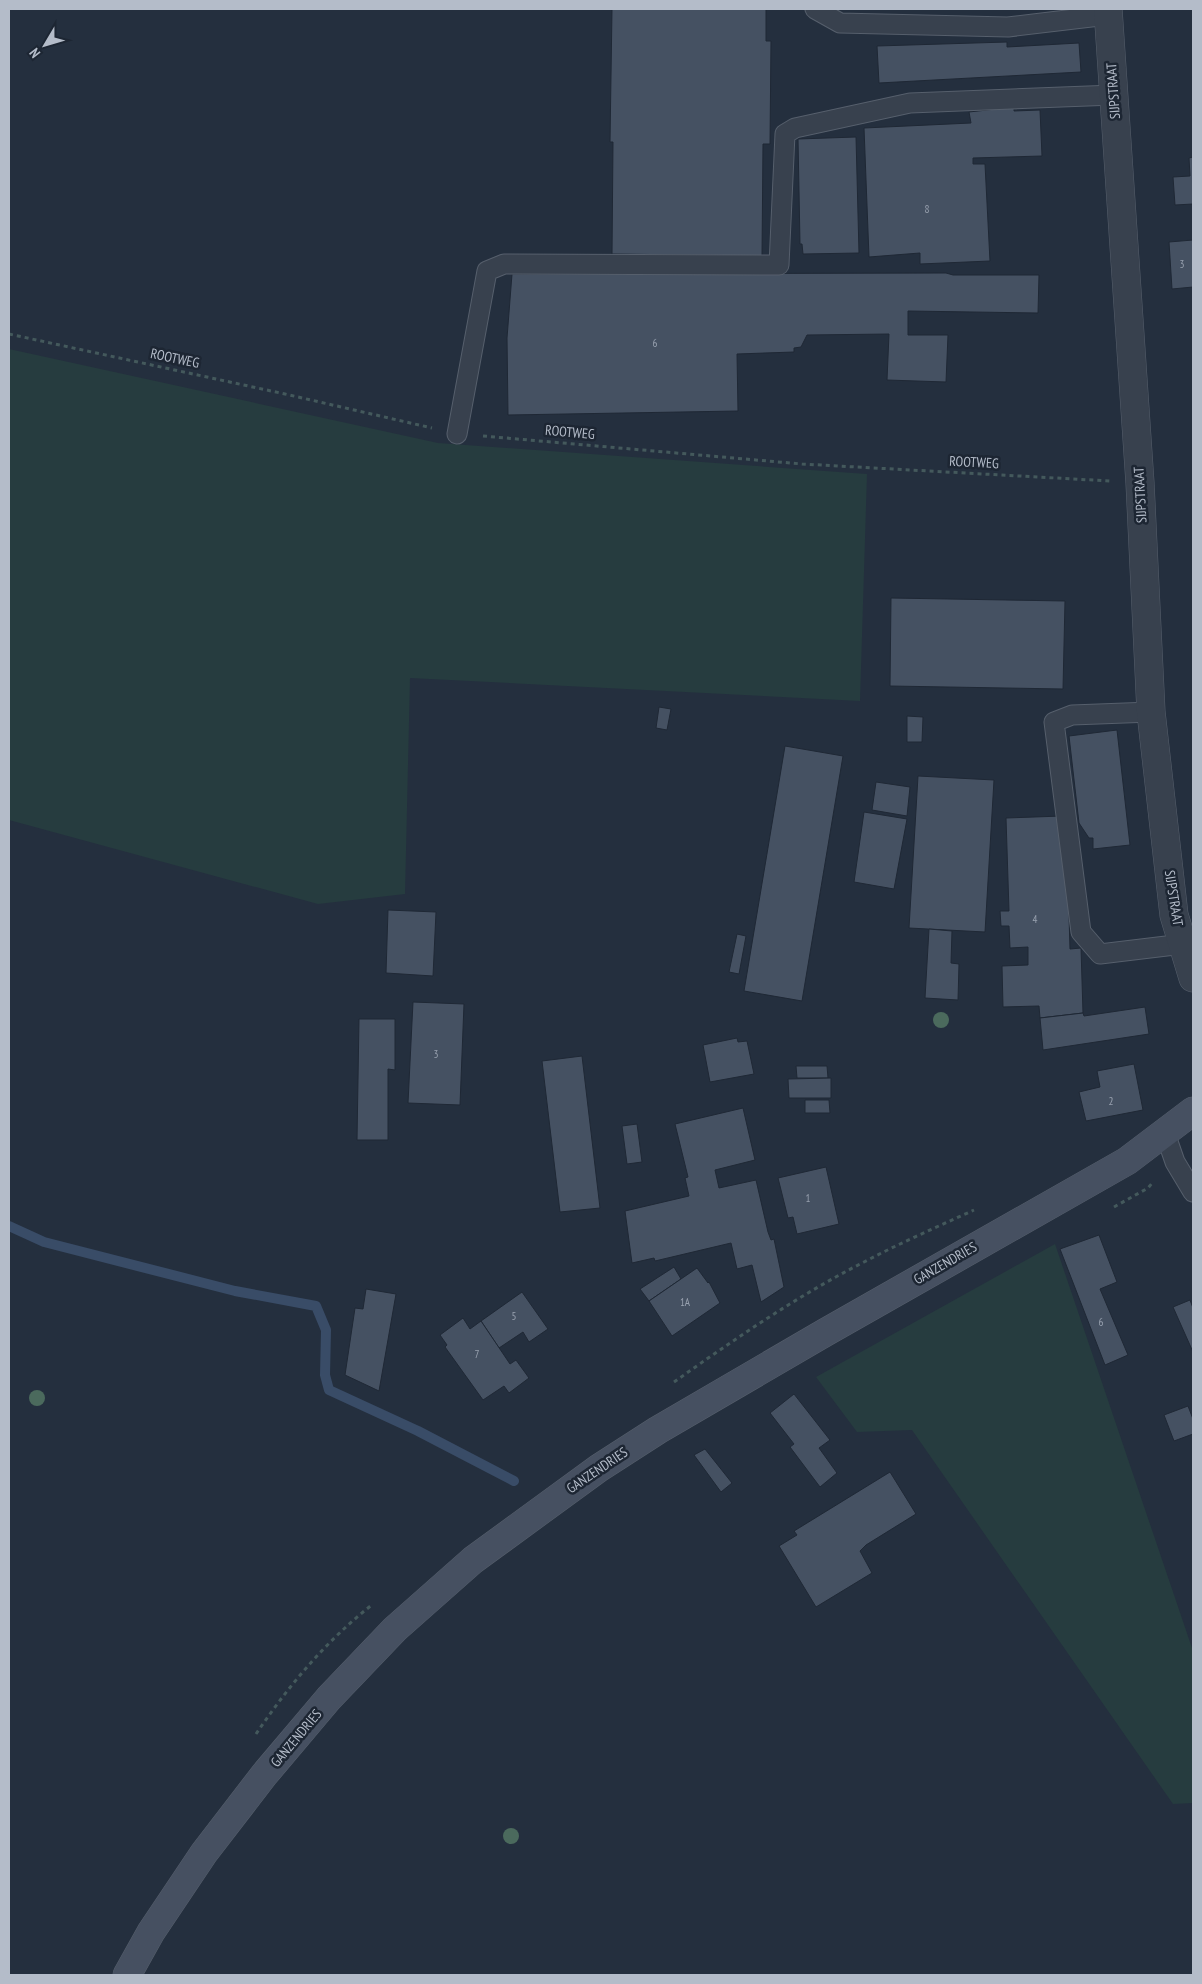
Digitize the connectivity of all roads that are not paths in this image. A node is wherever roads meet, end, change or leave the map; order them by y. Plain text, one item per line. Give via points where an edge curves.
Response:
1 (815, 9) edge
2 (1108, 12) edge
3 (1114, 95) junction
4 (457, 434) road end
5 (1152, 712) junction
6 (1183, 944) junction
7 (1193, 978) edge
8 (1193, 1111) edge
9 (1165, 1133) junction
10 (1193, 1192) edge
11 (127, 1975) edge

1 - 2 lane via 840,23 1008,27
2 - 3 street, SIJPSTRAAT
3 - 4 lane via 910,103 795,128 785,134 779,265 504,264 487,271
3 - 5 street, SIJPSTRAAT
5 - 6 street, SIJPSTRAAT via 1174,915
5 - 6 lane via 1072,715 1054,722 1081,932 1100,954
6 - 7 street, SIJPSTRAAT
8 - 9 main road, GANZENDRIES
9 - 10 lane via 1174,1162
9 - 11 main road, GANZENDRIES via 1127,1162 658,1430 599,1468 473,1560 395,1629 329,1698 264,1775 204,1852

